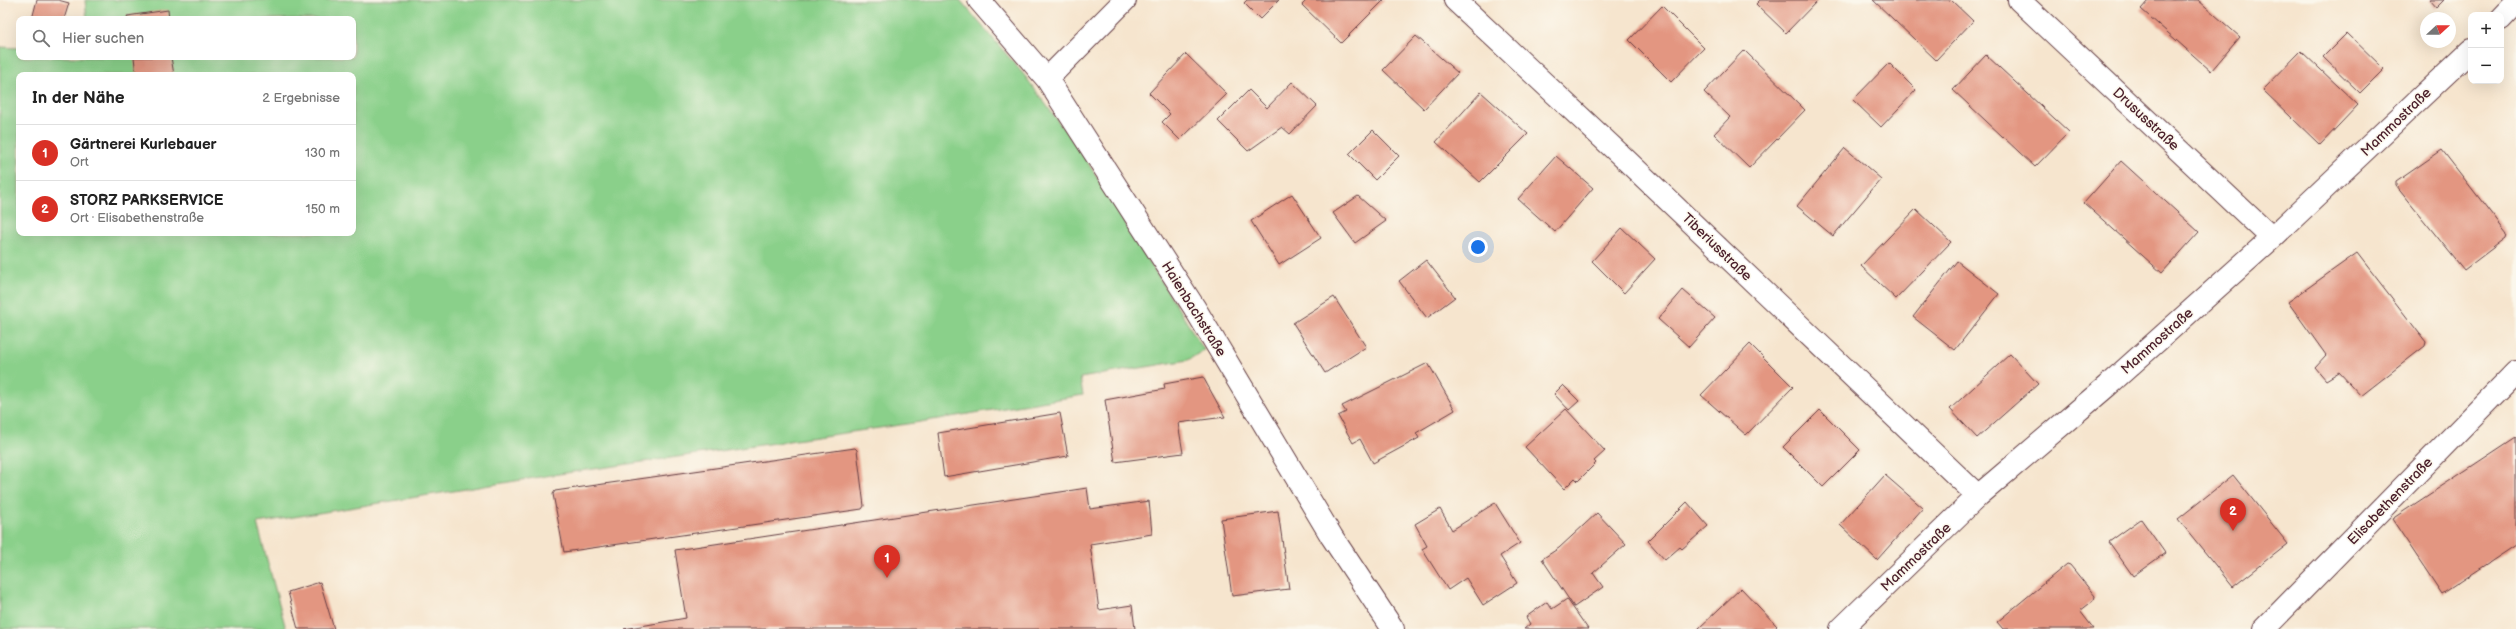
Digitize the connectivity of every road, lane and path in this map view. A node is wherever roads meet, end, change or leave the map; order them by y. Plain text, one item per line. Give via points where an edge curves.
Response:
1 (979, 0) edge
2 (1125, 0) edge
3 (1455, 0) edge
4 (2019, 0) edge
5 (2516, 3) edge
6 (2504, 16) edge
7 (2468, 53) edge
8 (1047, 79) junction
9 (2272, 238) junction
10 (2516, 372) edge
11 (1978, 496) junction
12 (1393, 629) edge
13 (1841, 629) edge
14 (2264, 629) edge

1 - 8 street, Haienbachstraße
2 - 8 street
3 - 11 street, Tiberiusstraße
4 - 9 street, Drususstraße
5 - 6 street
7 - 9 street, Mammostraße
8 - 12 street, Haienbachstraße via 1194,306 1332,537
9 - 11 street, Mammostraße via 2107,386
10 - 14 street, Elisabethenstraße
11 - 13 street, Mammostraße

